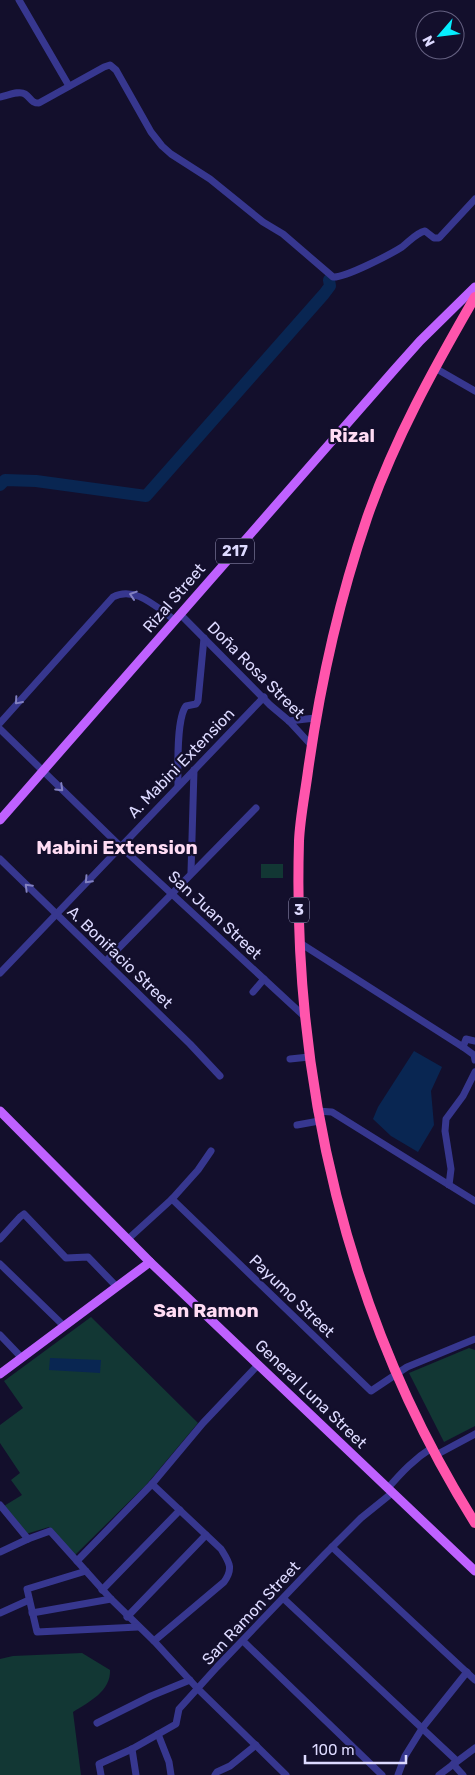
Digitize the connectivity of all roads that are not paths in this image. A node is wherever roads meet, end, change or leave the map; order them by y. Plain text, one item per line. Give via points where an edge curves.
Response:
1 (19, 0) edge
2 (69, 86) junction
3 (0, 97) edge
4 (475, 199) edge
5 (475, 287) edge
6 (475, 296) edge
7 (435, 368) junction
8 (475, 391) edge
9 (177, 617) junction
10 (204, 638) junction
11 (264, 698) junction
12 (315, 718) junction
13 (289, 721) junction
14 (0, 723) edge
15 (0, 729) edge
16 (312, 746) junction
17 (194, 770) junction
18 (43, 771) junction
19 (178, 786) junction
20 (256, 808) dead end
21 (0, 820) edge
22 (120, 846) junction
23 (0, 859) edge
24 (191, 872) junction
25 (171, 894) junction
26 (56, 914) junction
27 (300, 943) junction
28 (106, 961) junction
29 (0, 973) edge
30 (264, 979) junction
31 (252, 992) dead end
32 (305, 1016) junction
33 (475, 1041) edge
34 (463, 1048) junction
35 (309, 1057) junction
36 (290, 1059) dead end
37 (475, 1060) edge
38 (475, 1072) edge
39 (220, 1076) dead end
40 (0, 1111) edge
41 (318, 1116) junction
42 (297, 1125) dead end
43 (211, 1151) dead end
44 (449, 1184) junction
45 (172, 1198) junction
46 (475, 1201) edge
47 (0, 1239) edge
48 (127, 1240) junction
49 (150, 1262) junction
50 (0, 1264) edge
51 (116, 1287) junction
52 (64, 1326) junction
53 (0, 1335) edge
54 (475, 1339) edge
55 (22, 1358) junction
56 (258, 1365) junction
57 (397, 1373) junction
58 (0, 1374) edge
59 (475, 1434) edge
60 (434, 1451) junction
61 (152, 1484) junction
62 (390, 1490) junction
63 (0, 1506) edge
64 (180, 1510) junction
65 (475, 1523) edge
66 (206, 1535) junction
67 (28, 1539) junction
68 (332, 1547) junction
69 (0, 1552) edge
70 (77, 1560) junction
71 (86, 1571) junction
72 (475, 1571) edge
73 (102, 1590) junction
74 (284, 1599) junction
75 (29, 1600) junction
76 (111, 1600) junction
77 (0, 1613) edge
78 (32, 1614) junction
79 (127, 1616) junction
80 (138, 1627) junction
81 (154, 1641) junction
82 (244, 1641) junction
83 (467, 1672) junction
84 (190, 1680) junction
85 (475, 1680) edge
86 (198, 1689) junction
87 (97, 1724) dead end
88 (423, 1728) junction
89 (158, 1734) junction
90 (256, 1745) junction
91 (475, 1748) edge
92 (132, 1749) junction
93 (455, 1762) junction
94 (101, 1775) edge
95 (136, 1775) edge
96 (171, 1775) edge
97 (215, 1775) edge
98 (286, 1775) edge
99 (382, 1775) edge
100 (398, 1775) edge
101 (439, 1775) edge
102 (463, 1775) edge

1 - 2 street
2 - 3 street via 39,103 32,102 21,93
2 - 4 street via 108,65 113,67 162,146 283,234 333,277 350,273 391,253 420,232 439,238
5 - 9 main road, Rizal Street / 217 via 408,355
6 - 7 highway, 3
7 - 8 street
7 - 12 highway, 3 via 402,431 367,517 330,644
9 - 10 street, Doña Rosa Street
9 -> 14 street, Doña Rosa Street via 138,595 124,592 113,597
9 - 18 main road, Rizal Street / 217
10 - 11 street, Doña Rosa Street
10 - 19 street via 198,701 186,706 182,712
11 - 13 street, Doña Rosa Street
11 - 17 street, A. Mabini Extension
12 - 13 street
12 - 16 highway, 3
13 - 16 street, Doña Rosa Street
15 - 18 street, San Juan Street
16 - 27 highway, 3 via 300,838
17 - 19 street, A. Mabini Extension
17 - 24 street
18 - 21 main road, Rizal Street / 217
18 -> 22 street, San Juan Street
19 - 22 street, A. Mabini Extension
20 - 24 street
22 - 25 street, San Juan Street
22 -> 26 street, A. Mabini Extension
26 -> 23 street, A. Bonifacio Street
24 - 25 street
25 - 28 street
25 - 30 street, San Juan Street
26 - 28 street, A. Bonifacio Street
26 - 29 street, A. Mabini Extension
27 - 32 highway, 3
27 - 34 street
28 - 39 street, A. Bonifacio Street
30 - 31 street
30 - 32 street, San Juan Street
32 - 35 highway, 3
33 - 34 street via 466,1038
34 - 37 street via 474,1055
35 - 36 street
35 - 41 highway, 3
38 - 44 street via 446,1119 444,1131 451,1169
40 - 48 main road, General Luna Street
41 - 42 street
41 - 44 street via 332,1112
41 - 57 highway, 3 via 352,1256
43 - 45 street
44 - 46 street
45 - 48 street
45 - 57 street, Payumo Street via 371,1391
47 - 51 street via 24,1214 66,1258 88,1257
48 - 49 main road, General Luna Street
49 - 51 main road
49 - 56 main road, General Luna Street
50 - 52 street
51 - 52 main road
52 - 55 main road
53 - 55 street
54 - 57 street
55 - 58 main road
56 - 61 street
56 - 62 main road, General Luna Street
57 - 60 highway, 3
59 - 60 street, San Ramon Street
60 - 62 street, San Ramon Street via 416,1458
60 - 65 highway, 3
61 - 64 street
61 - 70 street
62 - 68 street, San Ramon Street
62 - 72 main road, General Luna Street
63 - 67 street
64 - 66 street
64 - 73 street
66 - 79 street
66 - 81 street via 228,1560 228,1575 224,1582
67 - 69 street
67 - 70 street via 50,1531
68 - 74 street, San Ramon Street
68 - 83 street
70 - 71 street
71 - 73 street
71 - 75 street via 27,1589
73 - 76 street
74 - 82 street, San Ramon Street
74 - 88 street
75 - 77 street
75 - 78 street
76 - 78 street
76 - 79 street
78 - 80 street via 37,1632
79 - 80 street
80 - 81 street
81 - 84 street
82 - 86 street, San Ramon Street
82 - 99 street
83 - 85 street
83 - 88 street
84 - 86 street
84 - 87 street
86 - 89 street, San Ramon Street via 179,1709 176,1724
86 - 90 street
88 - 93 street
88 - 100 street via 405,1756
89 - 92 street, San Ramon Street
89 - 96 street
90 - 97 street
90 - 98 street
91 - 93 street
92 - 94 street, San Ramon Street via 99,1764
92 - 95 street
93 - 101 street
93 - 102 street

